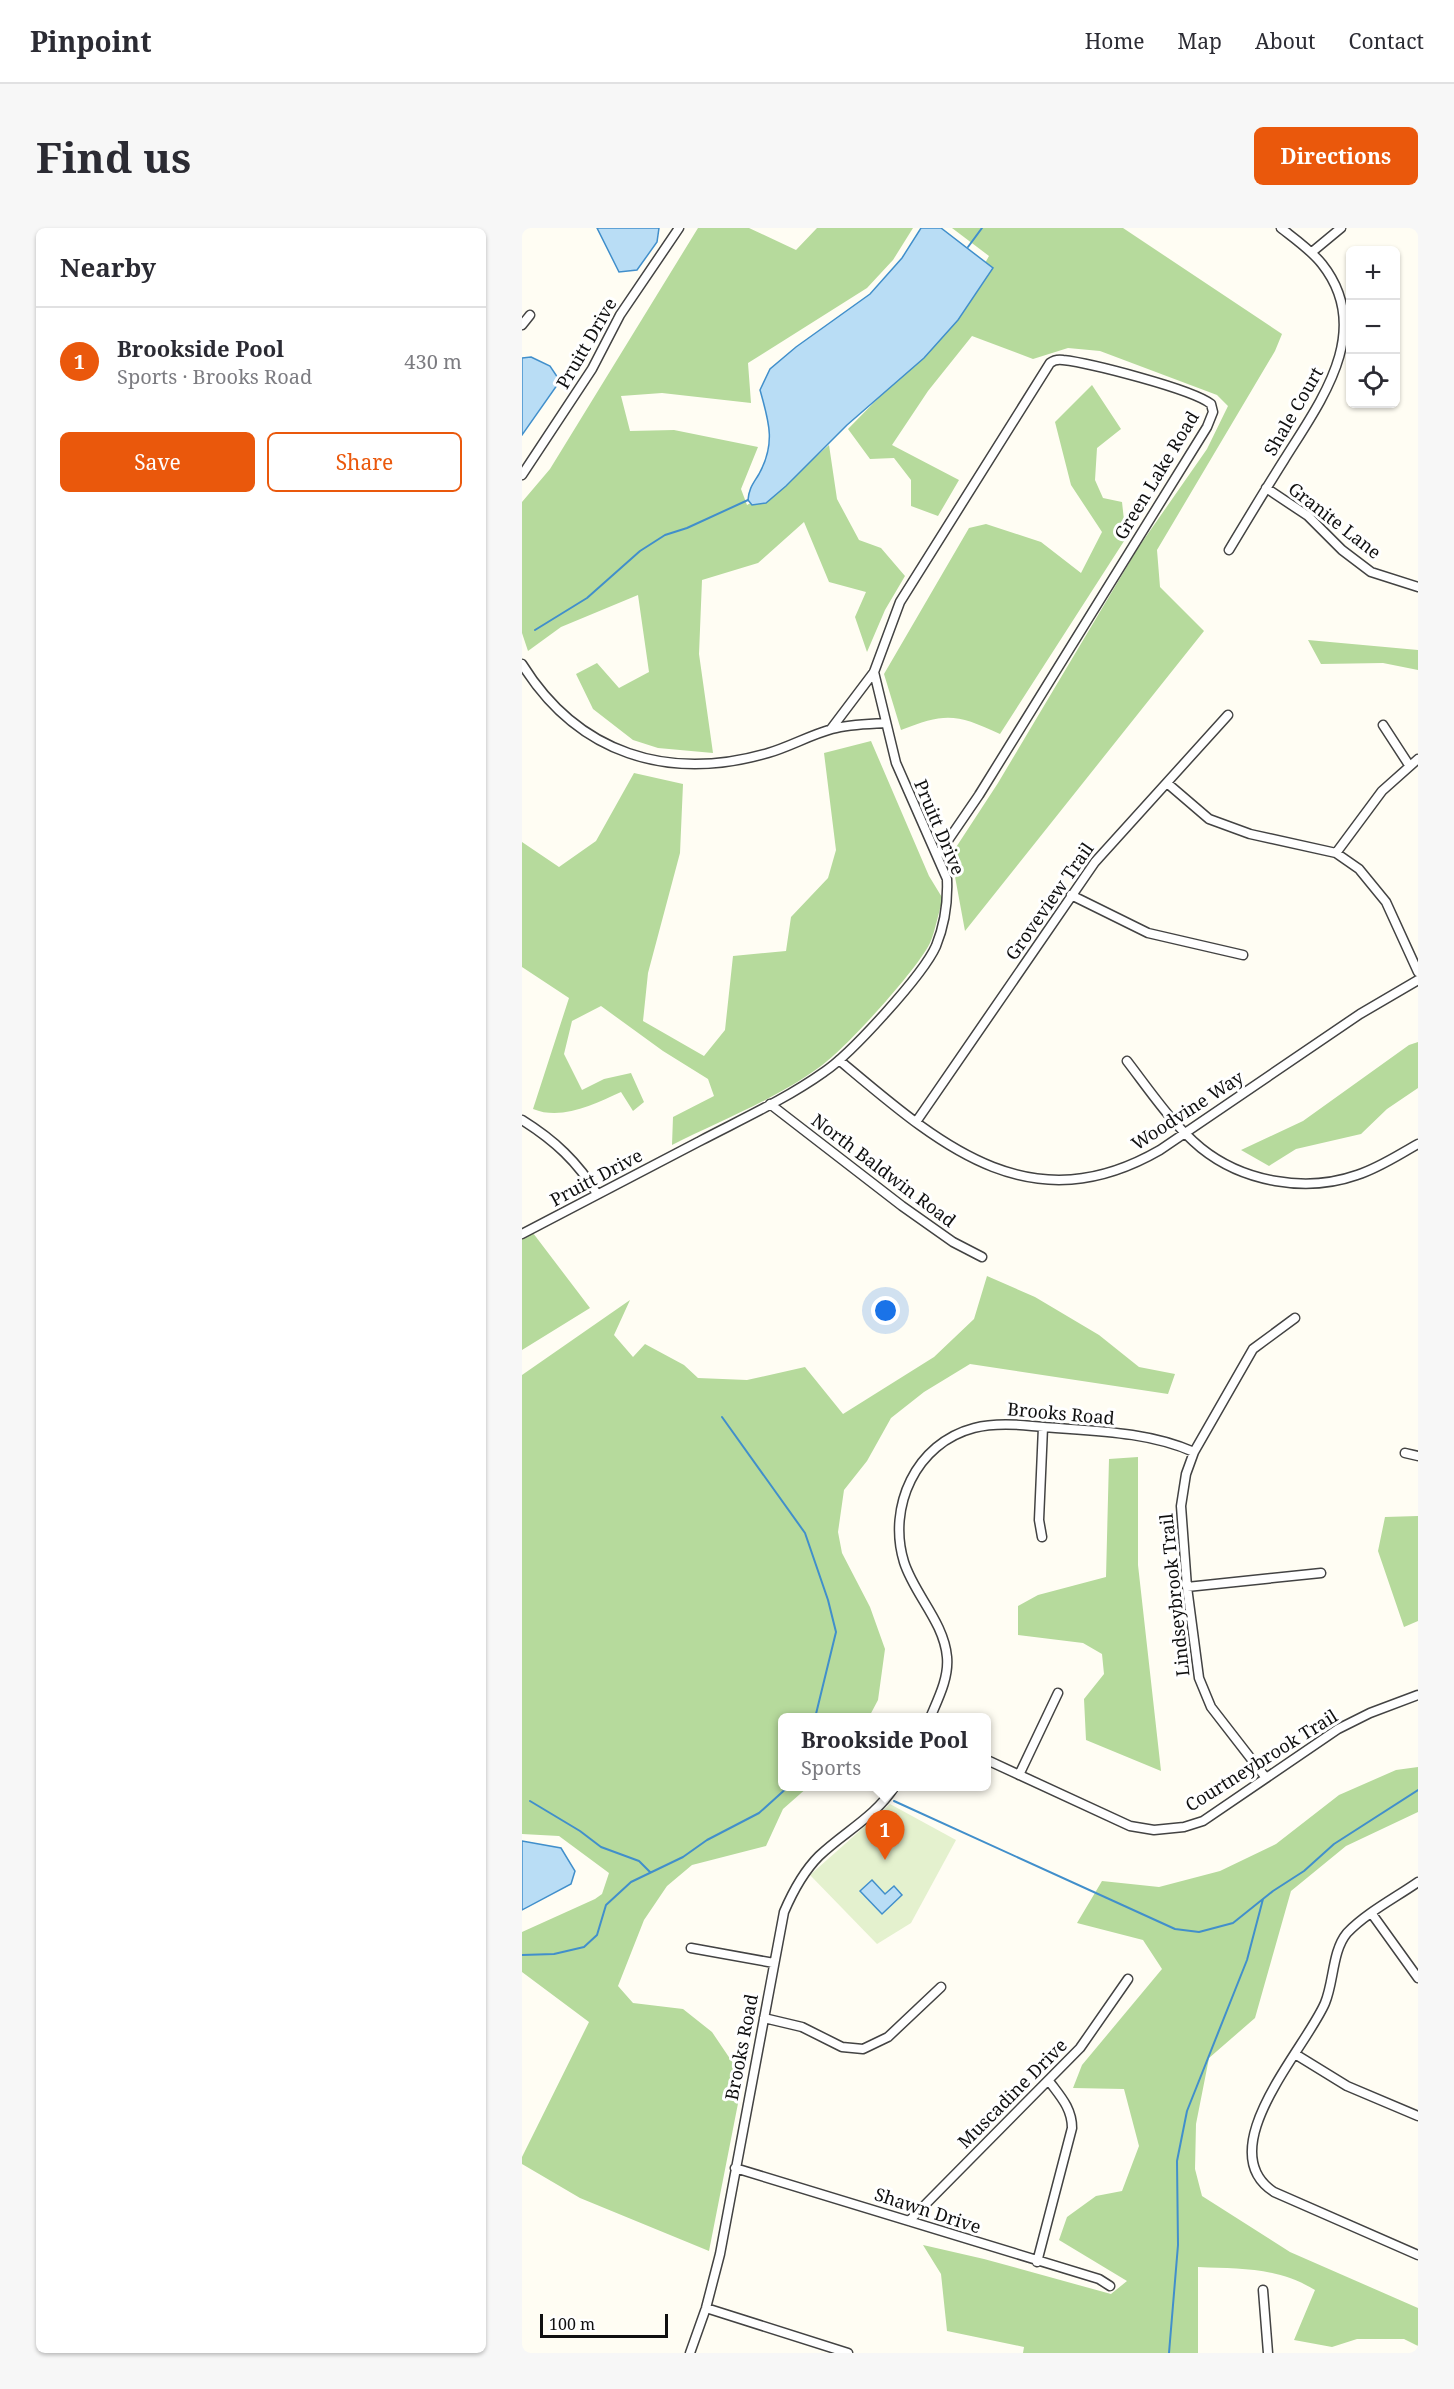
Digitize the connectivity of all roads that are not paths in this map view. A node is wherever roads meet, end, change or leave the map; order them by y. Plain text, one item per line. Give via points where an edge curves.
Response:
1 (679, 228) edge
2 (1281, 228) edge
3 (1341, 228) edge
4 (1312, 252) junction
5 (530, 315) dead end
6 (522, 325) edge
7 (522, 475) edge
8 (1266, 488) junction
9 (1229, 550) dead end
10 (1418, 588) edge
11 (522, 664) edge
12 (874, 672) junction
13 (1228, 715) dead end
14 (886, 723) junction
15 (1383, 725) dead end
16 (831, 729) junction
17 (1418, 759) edge
18 (1409, 765) junction
19 (1167, 783) junction
20 (1336, 854) junction
21 (938, 855) junction
22 (1071, 895) junction
23 (1243, 955) dead end
24 (1418, 972) edge
25 (1418, 980) edge
26 (839, 1060) junction
27 (1127, 1061) dead end
28 (770, 1104) junction
29 (522, 1120) edge
30 (916, 1122) junction
31 (1186, 1133) junction
32 (1418, 1144) edge
33 (597, 1194) junction
34 (522, 1234) edge
35 (982, 1257) dead end
36 (1295, 1318) dead end
37 (1043, 1427) junction
38 (1194, 1452) junction
39 (1405, 1453) dead end
40 (1418, 1456) edge
41 (1042, 1537) dead end
42 (1322, 1573) dead end
43 (1187, 1587) junction
44 (1058, 1692) dead end
45 (1418, 1695) edge
46 (932, 1713) edge
47 (991, 1762) edge
48 (1019, 1775) junction
49 (1266, 1778) junction
50 (891, 1791) edge
51 (1418, 1882) edge
52 (1372, 1914) junction
53 (691, 1948) dead end
54 (774, 1963) junction
55 (1418, 1978) edge
56 (1128, 1979) dead end
57 (941, 1987) dead end
58 (764, 2018) junction
59 (1295, 2054) junction
60 (1048, 2080) junction
61 (1418, 2116) edge
62 (735, 2168) junction
63 (909, 2221) junction
64 (1418, 2254) edge
65 (1037, 2262) junction
66 (1110, 2286) dead end
67 (1263, 2290) dead end
68 (706, 2308) junction
69 (690, 2353) edge
70 (848, 2353) edge
71 (1268, 2353) edge

1 - 7 street, Pruitt Drive via 620,315 592,369
2 - 4 street, Shale Court
3 - 4 street
4 - 8 street, Shale Court via 1337,292 1342,312 1342,351 1331,383
5 - 6 street
8 - 9 street, Shale Court
8 - 10 street, Granite Lane via 1308,516 1341,550 1371,572
11 - 16 street via 547,698 579,727 618,750 665,763 712,765 740,760
12 - 14 street
12 - 16 street, Green Lake Road
12 - 21 street, Green Lake Road via 900,602 1050,363 1062,359 1092,366 1201,396 1210,404 1212,412 1207,427
13 - 19 street, Groveview Trail
14 - 16 street
14 - 21 street, Pruitt Drive via 906,789
15 - 18 street
17 - 18 street
18 - 20 street via 1382,791
19 - 20 street via 1209,819 1250,834
19 - 22 street, Groveview Trail via 1095,862
20 - 24 street via 1359,869 1378,889
21 - 26 street, Pruitt Drive via 947,879 948,899 936,946 883,1013
22 - 23 street via 1148,933
22 - 30 street, Groveview Trail
25 - 31 street, Woodvine Way via 1360,1014
26 - 28 street, Pruitt Drive
26 - 30 street, Woodvine Way
27 - 31 street
28 - 33 street, Pruitt Drive
28 - 35 street, North Baldwin Road via 902,1206
29 - 33 street via 562,1149
30 - 31 street, Woodvine Way via 976,1161 1013,1175 1052,1181 1089,1178 1124,1168
31 - 32 street via 1201,1148 1235,1168 1263,1179 1294,1184 1357,1175
33 - 34 street, Pruitt Drive
36 - 38 street, Lindseybrook Trail via 1253,1349
37 - 38 street, Brooks Road via 1149,1437
37 - 41 street via 1039,1520
37 - 46 street, Brooks Road via 988,1425 958,1433 927,1456 905,1491 898,1523 900,1546 909,1575 936,1624 947,1658 942,1688
38 - 43 street, Lindseybrook Trail via 1180,1506
39 - 40 street
42 - 43 street
43 - 49 street, Lindseybrook Trail via 1196,1663 1204,1693
44 - 48 street
45 - 49 street, Courtneybrook Trail via 1338,1729
47 - 48 street, Courtneybrook Trail
48 - 49 street, Courtneybrook Trail via 1130,1826 1154,1830 1203,1821
50 - 54 street, Brooks Road via 878,1808 820,1855 801,1878 784,1912
51 - 52 street
52 - 55 street
52 - 59 street via 1343,1940 1326,2002
53 - 54 street
54 - 58 street, Brooks Road
56 - 60 street, Muscadine Drive via 1094,2031
57 - 58 street via 888,2037 863,2049 842,2047 802,2026
58 - 62 street, Brooks Road
59 - 61 street via 1347,2086
59 - 64 street via 1262,2111 1252,2156 1258,2176 1274,2192
60 - 63 street, Muscadine Drive
60 - 65 street via 1071,2113 1072,2128
62 - 63 street, Shawn Drive
62 - 68 street, Brooks Road
63 - 65 street, Shawn Drive
65 - 66 street, Shawn Drive via 1099,2279
67 - 71 street
68 - 69 street, Brooks Road
68 - 70 street

